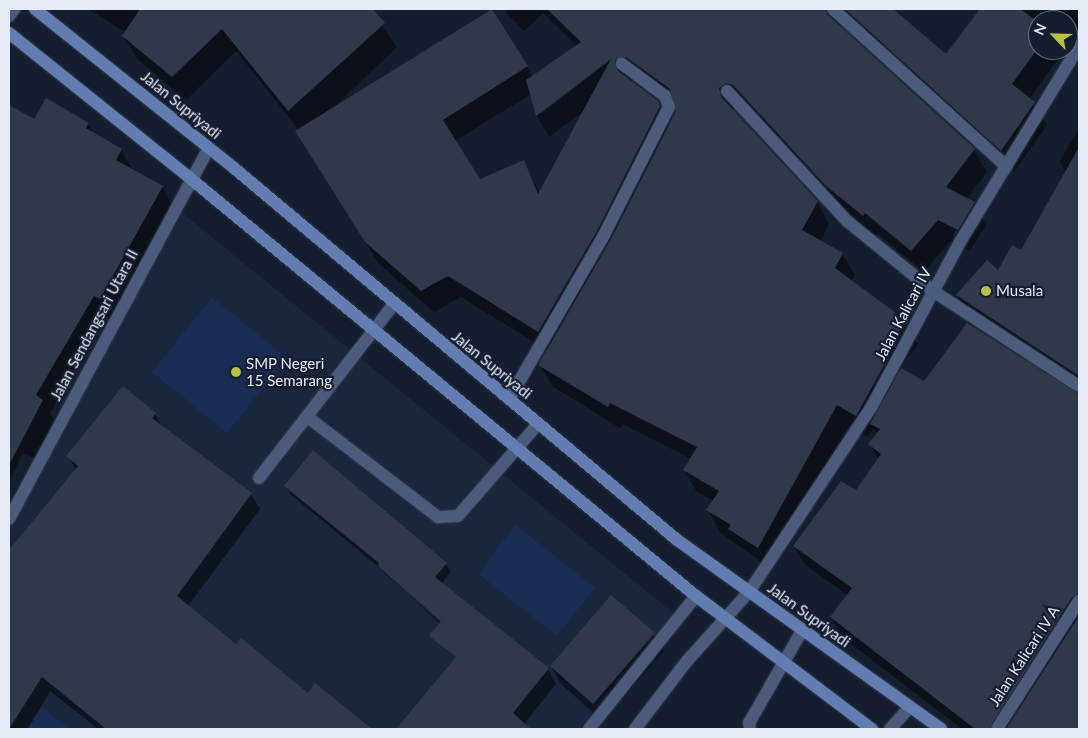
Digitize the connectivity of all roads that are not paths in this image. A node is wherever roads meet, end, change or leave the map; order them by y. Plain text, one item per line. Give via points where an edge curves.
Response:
1 (14, 9) edge
2 (35, 9) edge
3 (833, 9) edge
4 (9, 16) edge
5 (9, 33) edge
6 (1079, 46) edge
7 (622, 64) dead end
8 (727, 91) dead end
9 (209, 148) junction
10 (1006, 166) junction
11 (192, 179) junction
12 (933, 291) junction
13 (394, 304) junction
14 (373, 330) junction
15 (1079, 386) edge
16 (509, 399) junction
17 (309, 418) junction
18 (538, 424) junction
19 (517, 449) junction
20 (259, 478) dead end
21 (9, 519) edge
22 (749, 592) junction
23 (696, 596) junction
24 (1079, 601) edge
25 (727, 620) junction
26 (802, 631) junction
27 (784, 661) junction
28 (910, 708) junction
29 (589, 729) edge
30 (635, 729) edge
31 (750, 729) edge
32 (872, 729) edge
33 (890, 729) edge
34 (941, 729) edge
35 (997, 729) edge

1 - 4 street
2 - 9 street, Jalan Supriyadi
3 - 10 street
5 - 11 street
6 - 10 street, Jalan Kalicari IV
7 - 16 street via 665,96 669,107 604,235
8 - 12 street via 847,221
9 - 11 street, Jalan Sendangsari Utara II
9 - 13 street, Jalan Supriyadi
10 - 12 street, Jalan Kalicari IV
11 - 14 street
11 - 21 street, Jalan Sendangsari Utara II
12 - 15 street
12 - 22 street, Jalan Kalicari IV via 872,406
13 - 14 street
13 - 16 street, Jalan Supriyadi
14 - 17 street
14 - 19 street
16 - 18 street, Jalan Supriyadi
17 - 19 street via 438,517 458,516
17 - 20 street
18 - 19 street
18 - 22 street, Jalan Supriyadi via 676,539
19 - 23 street
22 - 25 street, Jalan Kalicari IV
22 - 26 street, Jalan Supriyadi
23 - 25 street
23 - 29 street
24 - 35 street, Jalan Kalicari IV A
25 - 27 street
25 - 30 street, Jalan Kalicari IV via 687,662
26 - 27 street
26 - 28 street, Jalan Supriyadi
27 - 31 street via 749,723
27 - 32 street
28 - 33 street
28 - 34 street, Jalan Supriyadi

